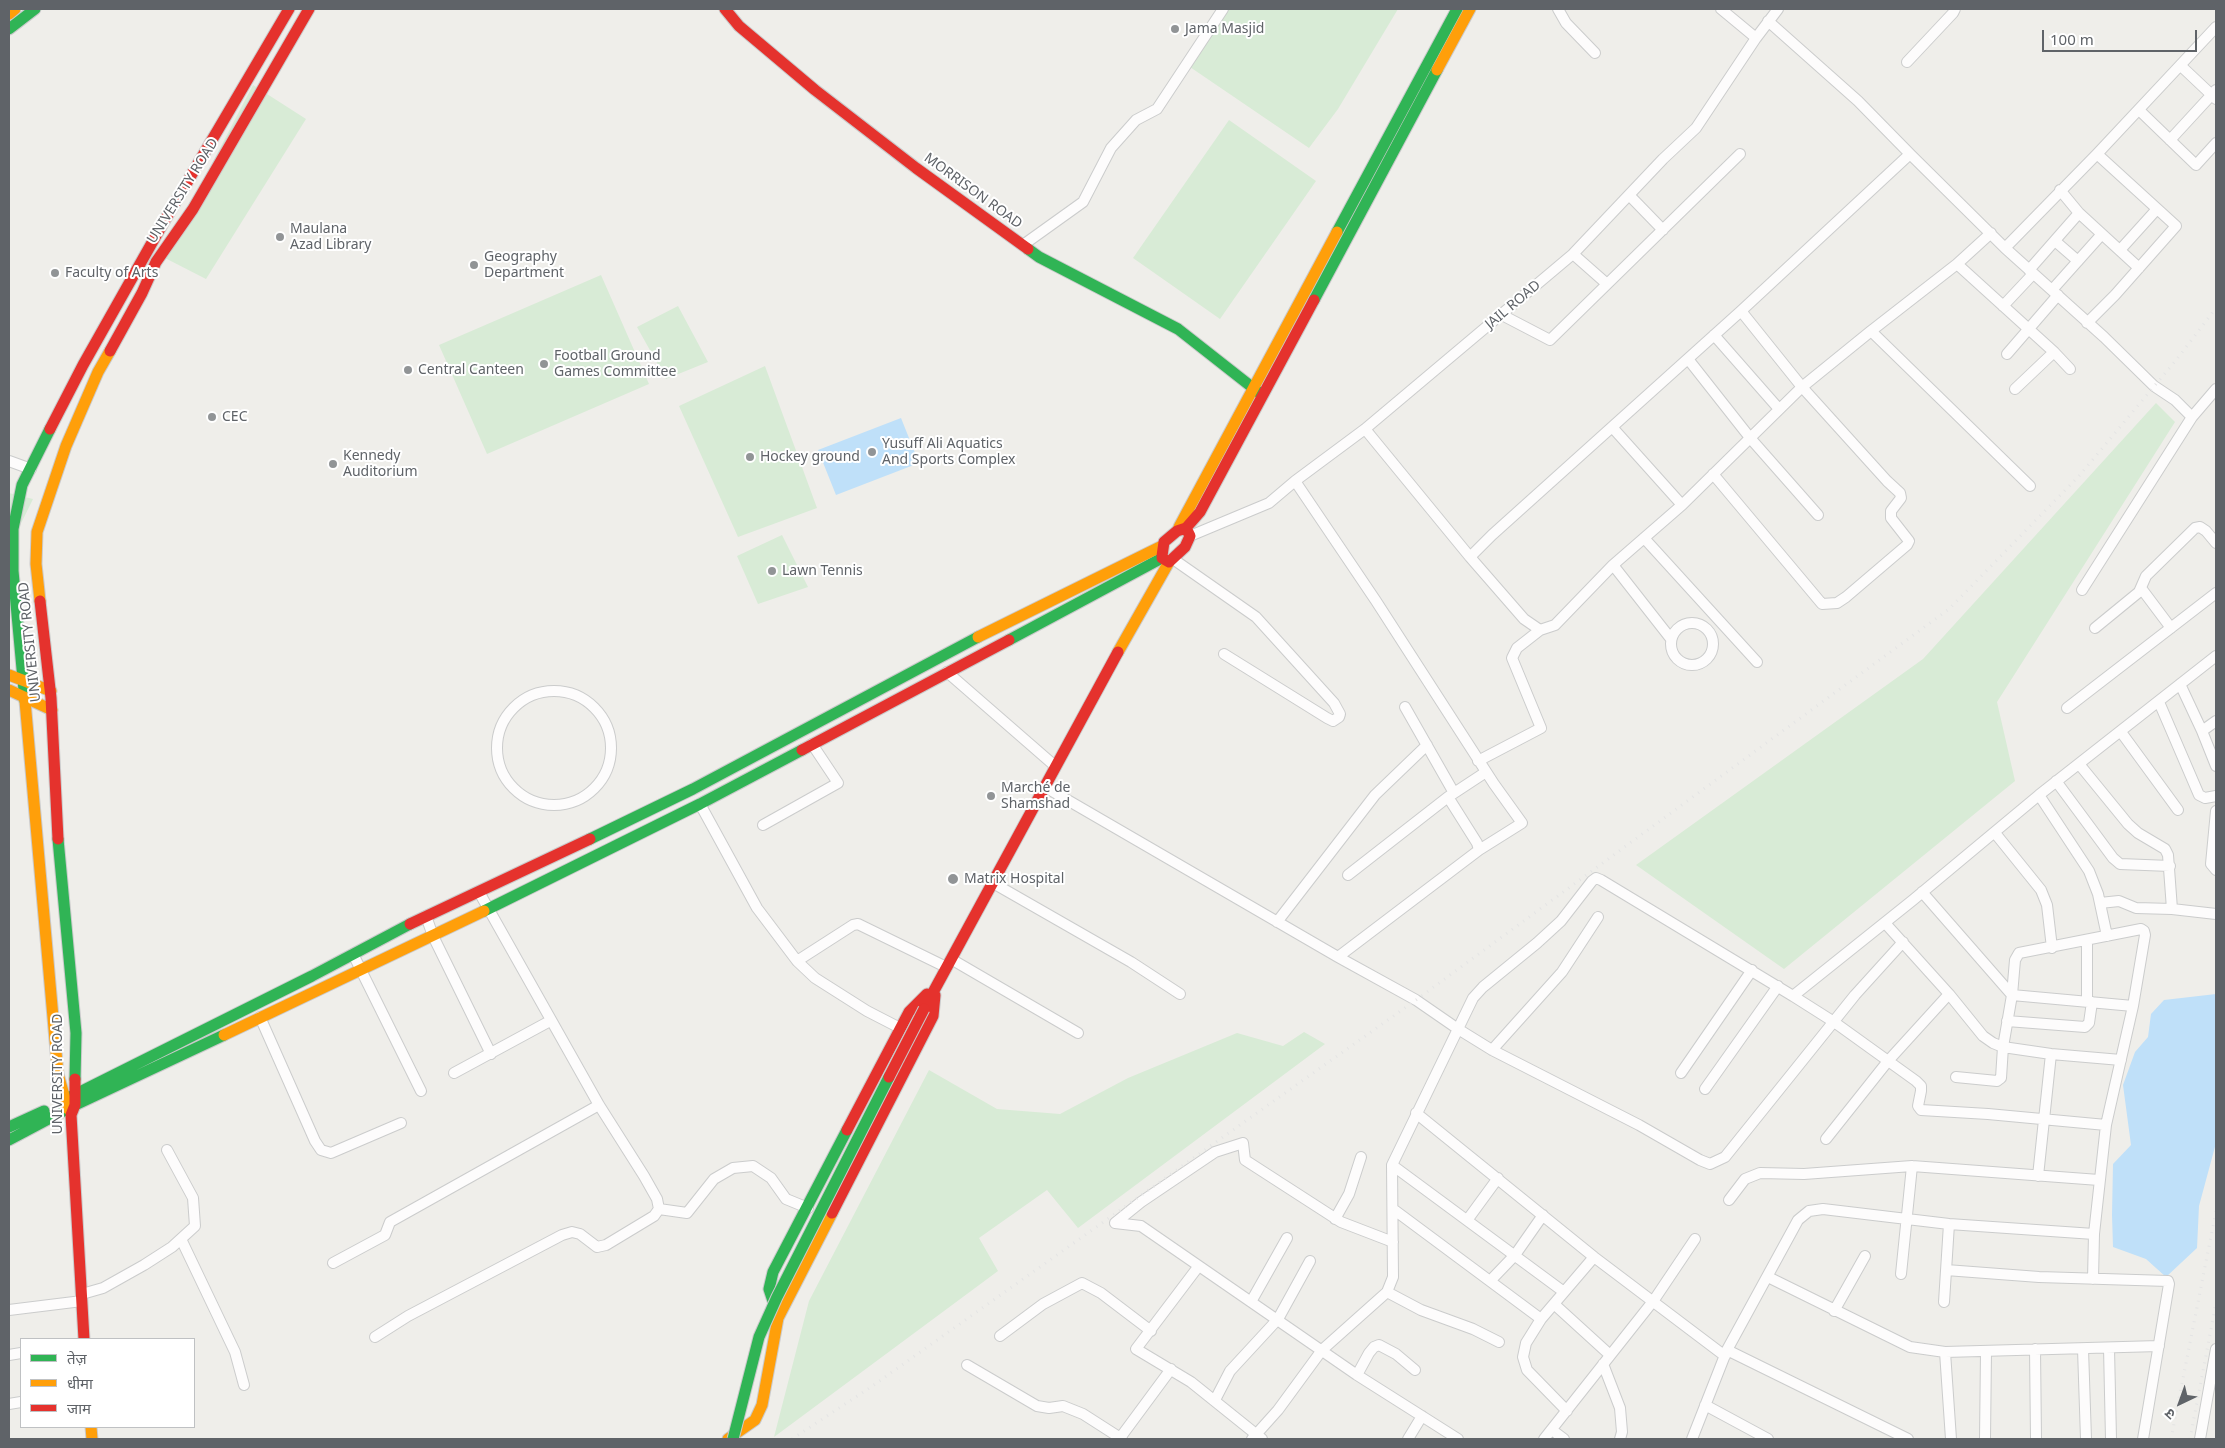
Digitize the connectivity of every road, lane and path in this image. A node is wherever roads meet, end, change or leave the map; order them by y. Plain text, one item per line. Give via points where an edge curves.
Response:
1 (16, 9) edge
2 (35, 9) edge
3 (289, 9) edge
4 (309, 9) edge
5 (725, 9) edge
6 (1223, 9) edge
7 (1456, 9) edge
8 (1470, 9) edge
9 (1558, 9) edge
10 (1721, 9) edge
11 (1778, 9) edge
12 (1955, 9) edge
13 (9, 14) edge
14 (1768, 21) junction
15 (2216, 27) edge
16 (9, 29) edge
17 (1756, 38) junction
18 (1595, 52) dead end
19 (1907, 62) dead end
20 (2181, 66) junction
21 (2215, 95) edge
22 (2139, 110) junction
23 (2170, 140) junction
24 (2216, 144) edge
25 (1740, 154) dead end
26 (1910, 154) junction
27 (2098, 154) junction
28 (2060, 190) junction
29 (1630, 195) junction
30 (2157, 209) junction
31 (2079, 213) junction
32 (1662, 230) junction
33 (1991, 233) junction
34 (2102, 234) junction
35 (2055, 241) junction
36 (1023, 245) junction
37 (2005, 248) junction
38 (2120, 250) junction
39 (1573, 254) junction
40 (2078, 261) junction
41 (1956, 264) junction
42 (2139, 268) junction
43 (2031, 272) junction
44 (1607, 284) junction
45 (2055, 292) junction
46 (2003, 306) junction
47 (1741, 311) junction
48 (1502, 315) junction
49 (2087, 323) junction
50 (2028, 329) junction
51 (1871, 332) junction
52 (1714, 335) junction
53 (2054, 352) junction
54 (2008, 354) dead end
55 (1688, 359) junction
56 (2070, 369) dead end
57 (1252, 387) junction
58 (1802, 387) junction
59 (2015, 389) dead end
60 (2216, 389) edge
61 (1262, 395) junction
62 (1780, 409) junction
63 (2192, 417) junction
64 (1612, 427) junction
65 (1365, 430) junction
66 (1751, 439) junction
67 (9, 461) edge
68 (30, 469) junction
69 (1713, 474) junction
70 (1295, 480) junction
71 (2030, 486) dead end
72 (1682, 505) junction
73 (1818, 515) dead end
74 (1184, 531) junction
75 (1644, 538) junction
76 (2216, 543) edge
77 (1167, 556) junction
78 (1470, 557) junction
79 (36, 564) junction
80 (1613, 565) junction
81 (12, 571) edge
82 (2142, 588) junction
83 (2082, 590) dead end
84 (2216, 593) edge
85 (2095, 628) dead end
86 (2171, 628) junction
87 (1540, 630) junction
88 (1671, 638) junction
89 (1224, 654) dead end
90 (2216, 656) edge
91 (1758, 662) dead end
92 (947, 672) junction
93 (9, 675) edge
94 (23, 682) junction
95 (2180, 684) junction
96 (9, 690) edge
97 (51, 691) junction
98 (562, 692) joint
99 (24, 698) junction
100 (2159, 702) junction
101 (1405, 707) dead end
102 (2066, 708) dead end
103 (52, 710) junction
104 (2216, 721) edge
105 (2202, 731) junction
106 (2121, 732) junction
107 (812, 744) junction
108 (1427, 745) junction
109 (1478, 761) junction
110 (2079, 764) junction
111 (1055, 766) junction
112 (2216, 766) edge
113 (1486, 772) junction
114 (2056, 781) junction
115 (1045, 787) junction
116 (1451, 794) junction
117 (2038, 795) junction
118 (2216, 796) edge
119 (700, 804) junction
120 (2178, 810) dead end
121 (2216, 811) edge
122 (763, 825) dead end
123 (1995, 833) junction
124 (1479, 850) junction
125 (2170, 866) junction
126 (2216, 870) edge
127 (1348, 875) dead end
128 (993, 882) junction
129 (479, 892) junction
130 (1922, 892) junction
131 (2100, 903) junction
132 (488, 907) junction
133 (2172, 909) junction
134 (2216, 914) edge
135 (426, 916) junction
136 (1598, 917) dead end
137 (1277, 922) junction
138 (1885, 923) junction
139 (433, 936) junction
140 (2107, 936) junction
141 (2087, 940) junction
142 (1904, 942) junction
143 (2052, 948) junction
144 (353, 954) junction
145 (1338, 957) junction
146 (797, 961) junction
147 (949, 963) junction
148 (361, 970) junction
149 (1752, 970) junction
150 (936, 986) junction
151 (1778, 986) junction
152 (1180, 994) dead end
153 (1949, 994) junction
154 (2012, 995) junction
155 (1793, 996) junction
156 (2089, 1002) junction
157 (2133, 1006) junction
158 (260, 1017) junction
159 (550, 1021) junction
160 (2007, 1021) junction
161 (1834, 1022) junction
162 (900, 1028) junction
163 (1458, 1029) junction
164 (1078, 1033) dead end
165 (2003, 1047) junction
166 (1492, 1050) junction
167 (491, 1054) junction
168 (2051, 1054) junction
169 (2121, 1060) junction
170 (1888, 1061) junction
171 (1681, 1073) dead end
172 (454, 1074) dead end
173 (1956, 1077) dead end
174 (1705, 1089) dead end
175 (421, 1091) dead end
176 (71, 1105) junction
177 (599, 1105) junction
178 (1416, 1113) junction
179 (2045, 1120) junction
180 (401, 1123) dead end
181 (2106, 1126) junction
182 (9, 1127) edge
183 (1826, 1139) dead end
184 (9, 1140) edge
185 (167, 1150) dead end
186 (1361, 1157) dead end
187 (1392, 1165) junction
188 (1912, 1166) junction
189 (2038, 1176) junction
190 (1498, 1178) junction
191 (2099, 1180) junction
192 (1729, 1200) dead end
193 (808, 1208) junction
194 (1393, 1208) junction
195 (659, 1209) junction
196 (1543, 1215) junction
197 (1336, 1219) junction
198 (1468, 1219) junction
199 (1906, 1219) junction
200 (1949, 1224) junction
201 (2094, 1234) junction
202 (1287, 1238) dead end
203 (181, 1239) junction
204 (1695, 1239) dead end
205 (1393, 1242) junction
206 (1514, 1255) junction
207 (1865, 1256) dead end
208 (1594, 1257) junction
209 (1310, 1261) dead end
210 (333, 1263) dead end
211 (1198, 1267) junction
212 (1946, 1270) junction
213 (1901, 1274) dead end
214 (1768, 1277) junction
215 (2093, 1279) junction
216 (1490, 1281) junction
217 (1387, 1292) junction
218 (1564, 1292) junction
219 (82, 1298) junction
220 (1252, 1300) junction
221 (1654, 1300) junction
222 (1944, 1302) dead end
223 (1554, 1304) junction
224 (9, 1310) edge
225 (1834, 1311) junction
226 (778, 1318) junction
227 (1278, 1319) junction
228 (1540, 1319) junction
229 (1151, 1331) junction
230 (1000, 1336) dead end
231 (375, 1337) dead end
232 (84, 1338) edge
233 (1499, 1342) dead end
234 (2159, 1346) junction
235 (2109, 1348) junction
236 (2035, 1349) junction
237 (2083, 1349) junction
238 (2216, 1349) edge
239 (1322, 1350) junction
240 (1986, 1351) junction
241 (1945, 1352) junction
242 (1726, 1353) junction
243 (1610, 1355) junction
244 (1603, 1364) junction
245 (967, 1365) dead end
246 (1171, 1369) junction
247 (1415, 1370) dead end
248 (1357, 1375) junction
249 (244, 1385) dead end
250 (1215, 1400) junction
251 (1705, 1405) junction
252 (1567, 1411) junction
253 (1422, 1416) junction
254 (1552, 1430) junction
255 (1257, 1437) edge
256 (728, 1439) edge
257 (733, 1439) edge
258 (1121, 1439) edge
259 (1408, 1439) edge
260 (1458, 1439) edge
261 (1544, 1439) edge
262 (1564, 1439) edge
263 (1620, 1439) edge
264 (1692, 1439) edge
265 (1768, 1439) edge
266 (1908, 1439) edge
267 (1950, 1439) edge
268 (1985, 1439) edge
269 (2036, 1439) edge
270 (2086, 1439) edge
271 (2111, 1439) edge
272 (2143, 1439) edge
273 (2200, 1439) edge

1 - 13 main road
2 - 16 main road
3 - 68 main road via 97,340
4 - 79 main road, UNIVERSITY ROAD via 192,209 156,262 98,372 66,446 37,532
5 - 36 main road, MORRISON ROAD via 740,26 815,90
6 - 36 street via 1157,109 1136,120 1111,148 1083,202
7 - 57 main road
8 - 61 main road
9 - 18 street via 1566,23
10 - 17 street
11 - 14 street, JAIL ROAD
12 - 19 street
14 - 17 street, JAIL ROAD
14 - 26 street via 1858,101
15 - 20 street
17 - 29 street, JAIL ROAD via 1696,128
20 - 21 street
20 - 22 street
21 - 23 street
22 - 23 street
22 - 27 street
23 - 24 street via 2196,165
25 - 32 street
26 - 33 street
26 - 47 street
27 - 28 street
27 - 30 street
28 - 31 street
28 - 37 street
29 - 32 street
29 - 39 street, JAIL ROAD
30 - 38 street
30 - 42 street via 2176,226
31 - 34 street
31 - 35 street
32 - 44 street
33 - 37 street
33 - 41 street
34 - 38 street
34 - 40 street
35 - 40 street
35 - 43 street
36 - 57 main road, MORRISON ROAD via 1039,257 1178,329
37 - 43 street
38 - 42 street
39 - 44 street
39 - 48 street, JAIL ROAD
40 - 45 street
41 - 46 street
41 - 51 street
42 - 49 street
43 - 45 street
43 - 46 street
44 - 48 street via 1550,340
45 - 49 street
45 - 50 street
46 - 50 street
47 - 52 street
47 - 58 street
48 - 65 street, JAIL ROAD
49 - 63 street
50 - 53 street
50 - 54 street
51 - 58 street
51 - 71 street
52 - 55 street
52 - 62 street
53 - 56 street
53 - 59 street
55 - 64 street
55 - 66 street
57 - 61 main road, MORRISON ROAD
57 - 74 main road
58 - 62 street
58 - 69 street via 1900,492 1901,498 1891,511 1891,518 1909,541 1907,545 1837,604 1822,604
60 - 63 street
61 - 74 main road via 1200,512
62 - 66 street
63 - 83 street
64 - 72 street
64 - 78 street
65 - 70 street, JAIL ROAD
65 - 78 street
66 - 69 street
66 - 73 street
67 - 68 street
68 - 81 main road via 22,485 13,529
69 - 72 street
70 - 74 street, JAIL ROAD via 1269,503
70 - 109 street
72 - 75 street
74 - 77 main road via 1185,547
74 - 77 main road via 1164,542
75 - 80 street
75 - 91 street
76 - 82 street via 2206,531 2195,528 2146,576
77 - 89 street via 1256,617 1334,703 1339,717 1333,721 1327,718
77 - 92 main road
77 - 111 main road
77 - 129 main road via 955,649 693,789
78 - 87 street via 1524,619
79 - 81 main road
79 - 97 main road, UNIVERSITY ROAD
80 - 87 street via 1555,626
80 - 88 street
81 - 94 main road
82 - 85 street
82 - 86 street
84 - 86 street
86 - 102 street
87 - 109 street via 1517,648 1512,658 1541,728
88 - 88 street via 1681,626 1697,624 1710,634 1712,650 1702,663 1686,664 1673,654
90 - 95 street
92 - 107 main road
92 - 111 street
93 - 94 main road
94 - 97 main road
94 - 99 main road
95 - 100 street
95 - 105 street
96 - 99 main road
97 - 103 main road, UNIVERSITY ROAD
98 - 98 street via 574,693 593,705 606,723 612,745 608,767 597,787 578,800 556,805 534,802 514,790 501,771 496,749 500,727 511,708 530,697
99 - 103 main road
99 - 176 main road via 58,1074
100 - 106 street
100 - 118 street via 2199,795 2205,798
101 - 108 street
103 - 176 main road, UNIVERSITY ROAD via 59,860 76,1033
104 - 105 street
105 - 112 street
106 - 110 street
106 - 120 street
107 - 119 main road
107 - 122 street via 838,783
108 - 116 street
108 - 137 street via 1375,794
109 - 113 street
110 - 114 street
110 - 125 street via 2128,824 2165,849
111 - 115 main road
113 - 116 street
113 - 124 street via 1522,823
114 - 117 street
114 - 125 street via 2120,864
115 - 128 main road
115 - 137 street
116 - 124 street
116 - 127 street
117 - 123 street
117 - 131 street via 2090,871
119 - 132 main road
119 - 146 street via 757,908
121 - 126 street via 2211,864
123 - 130 street
123 - 143 street via 2041,890 2047,905
124 - 145 street
125 - 133 street
128 - 147 main road
128 - 152 street
129 - 132 street
129 - 135 main road
130 - 138 street
130 - 154 street
131 - 133 street via 2119,901 2136,908
131 - 140 street
132 - 139 main road
132 - 159 street
133 - 134 street
135 - 139 street
135 - 144 main road
136 - 166 street via 1562,972
137 - 145 street
138 - 142 street
138 - 155 street
139 - 148 main road
139 - 167 street
140 - 141 street
140 - 157 street via 2144,931
141 - 143 street
141 - 156 street
142 - 153 street
142 - 161 street via 1855,994
143 - 154 street via 2019,953 2015,960
144 - 148 street
144 - 176 main road
145 - 163 street via 1416,1000
146 - 147 street via 858,924
146 - 162 street via 815,978 867,1012
147 - 150 main road
147 - 164 street
148 - 158 main road
148 - 175 street
149 - 151 street
149 - 163 street via 1596,878 1561,921 1483,987 1463,1013
149 - 171 street
150 - 162 main road via 909,1012
150 - 226 main road via 933,1016
150 - 257 main road, bridge via 759,1337
151 - 155 street
151 - 174 street
153 - 165 street via 1983,1036
153 - 170 street
154 - 156 street
154 - 160 street
155 - 161 street
156 - 157 street
156 - 160 street via 2089,1023 2085,1027
157 - 169 street
158 - 176 main road
158 - 180 street via 321,1150 332,1153
159 - 167 street
159 - 177 street
160 - 165 street
161 - 166 street via 1725,1157 1710,1164
161 - 170 street
162 - 193 main road
163 - 166 street
163 - 178 street
165 - 168 street
165 - 173 street via 2000,1080
167 - 172 street
168 - 169 street
168 - 179 street
169 - 181 street
170 - 179 street via 1920,1086 1918,1106 1921,1110
170 - 183 street
176 - 182 main road
176 - 184 main road
176 - 219 main road, UNIVERSITY ROAD
177 - 195 street via 644,1176
177 - 210 street via 390,1222 385,1235
178 - 187 street
178 - 190 street
179 - 181 street
179 - 189 street
181 - 191 street
185 - 203 street via 193,1198 195,1226
186 - 197 street via 1349,1194
187 - 194 street
187 - 198 street
188 - 189 street
188 - 192 street via 1804,1174 1760,1173 1745,1179
188 - 199 street
189 - 191 street
190 - 196 street
190 - 198 street
191 - 201 street
193 - 195 street via 786,1199 771,1178 753,1166 733,1168 714,1179 687,1213
193 - 226 main road via 773,1272 769,1289
194 - 205 street
194 - 216 street
195 - 231 street via 654,1216 606,1245 597,1247 572,1232 562,1235 408,1316
196 - 206 street
196 - 208 street
197 - 205 street
197 - 211 street via 1245,1160 1243,1143 1215,1152 1115,1223 1140,1226
198 - 206 street
199 - 200 street
199 - 213 street
199 - 214 street via 1823,1208 1809,1211 1798,1220
200 - 201 street
200 - 212 street
201 - 215 street
202 - 220 street
203 - 219 street via 144,1266
203 - 249 street via 235,1352
204 - 221 street
205 - 217 street via 1393,1277
206 - 216 street
206 - 218 street
207 - 225 street
208 - 218 street
208 - 221 street
209 - 227 street
211 - 220 street
211 - 229 street
212 - 215 street
212 - 222 street
214 - 225 street
214 - 242 street
215 - 234 street via 2168,1281
216 - 228 street
217 - 233 street via 1421,1310
217 - 239 street
218 - 223 street
219 - 224 street
219 - 232 main road, UNIVERSITY ROAD
220 - 227 street
221 - 242 street
221 - 243 street
223 - 228 street
223 - 243 street
225 - 241 street via 1910,1347
226 - 256 main road via 762,1405 754,1420
227 - 239 street
227 - 250 street via 1230,1371
228 - 252 street via 1526,1343 1523,1357 1527,1370
229 - 230 street via 1101,1293 1082,1283 1043,1304
229 - 246 street via 1136,1349
234 - 235 street
234 - 272 street
235 - 237 street
235 - 271 street
236 - 237 street
236 - 240 street
236 - 269 street
237 - 270 street
238 - 273 street
239 - 248 street
239 - 255 street
240 - 241 street
240 - 268 street
241 - 267 street
242 - 251 street
242 - 266 street
243 - 244 street
244 - 252 street
244 - 263 street via 1620,1408
245 - 258 street via 1037,1406 1063,1406 1077,1411
246 - 250 street
246 - 258 street
247 - 248 street via 1379,1345 1370,1352
248 - 253 street
250 - 255 street
251 - 264 street
251 - 265 street
252 - 254 street
253 - 259 street
253 - 260 street
254 - 261 street
254 - 262 street

